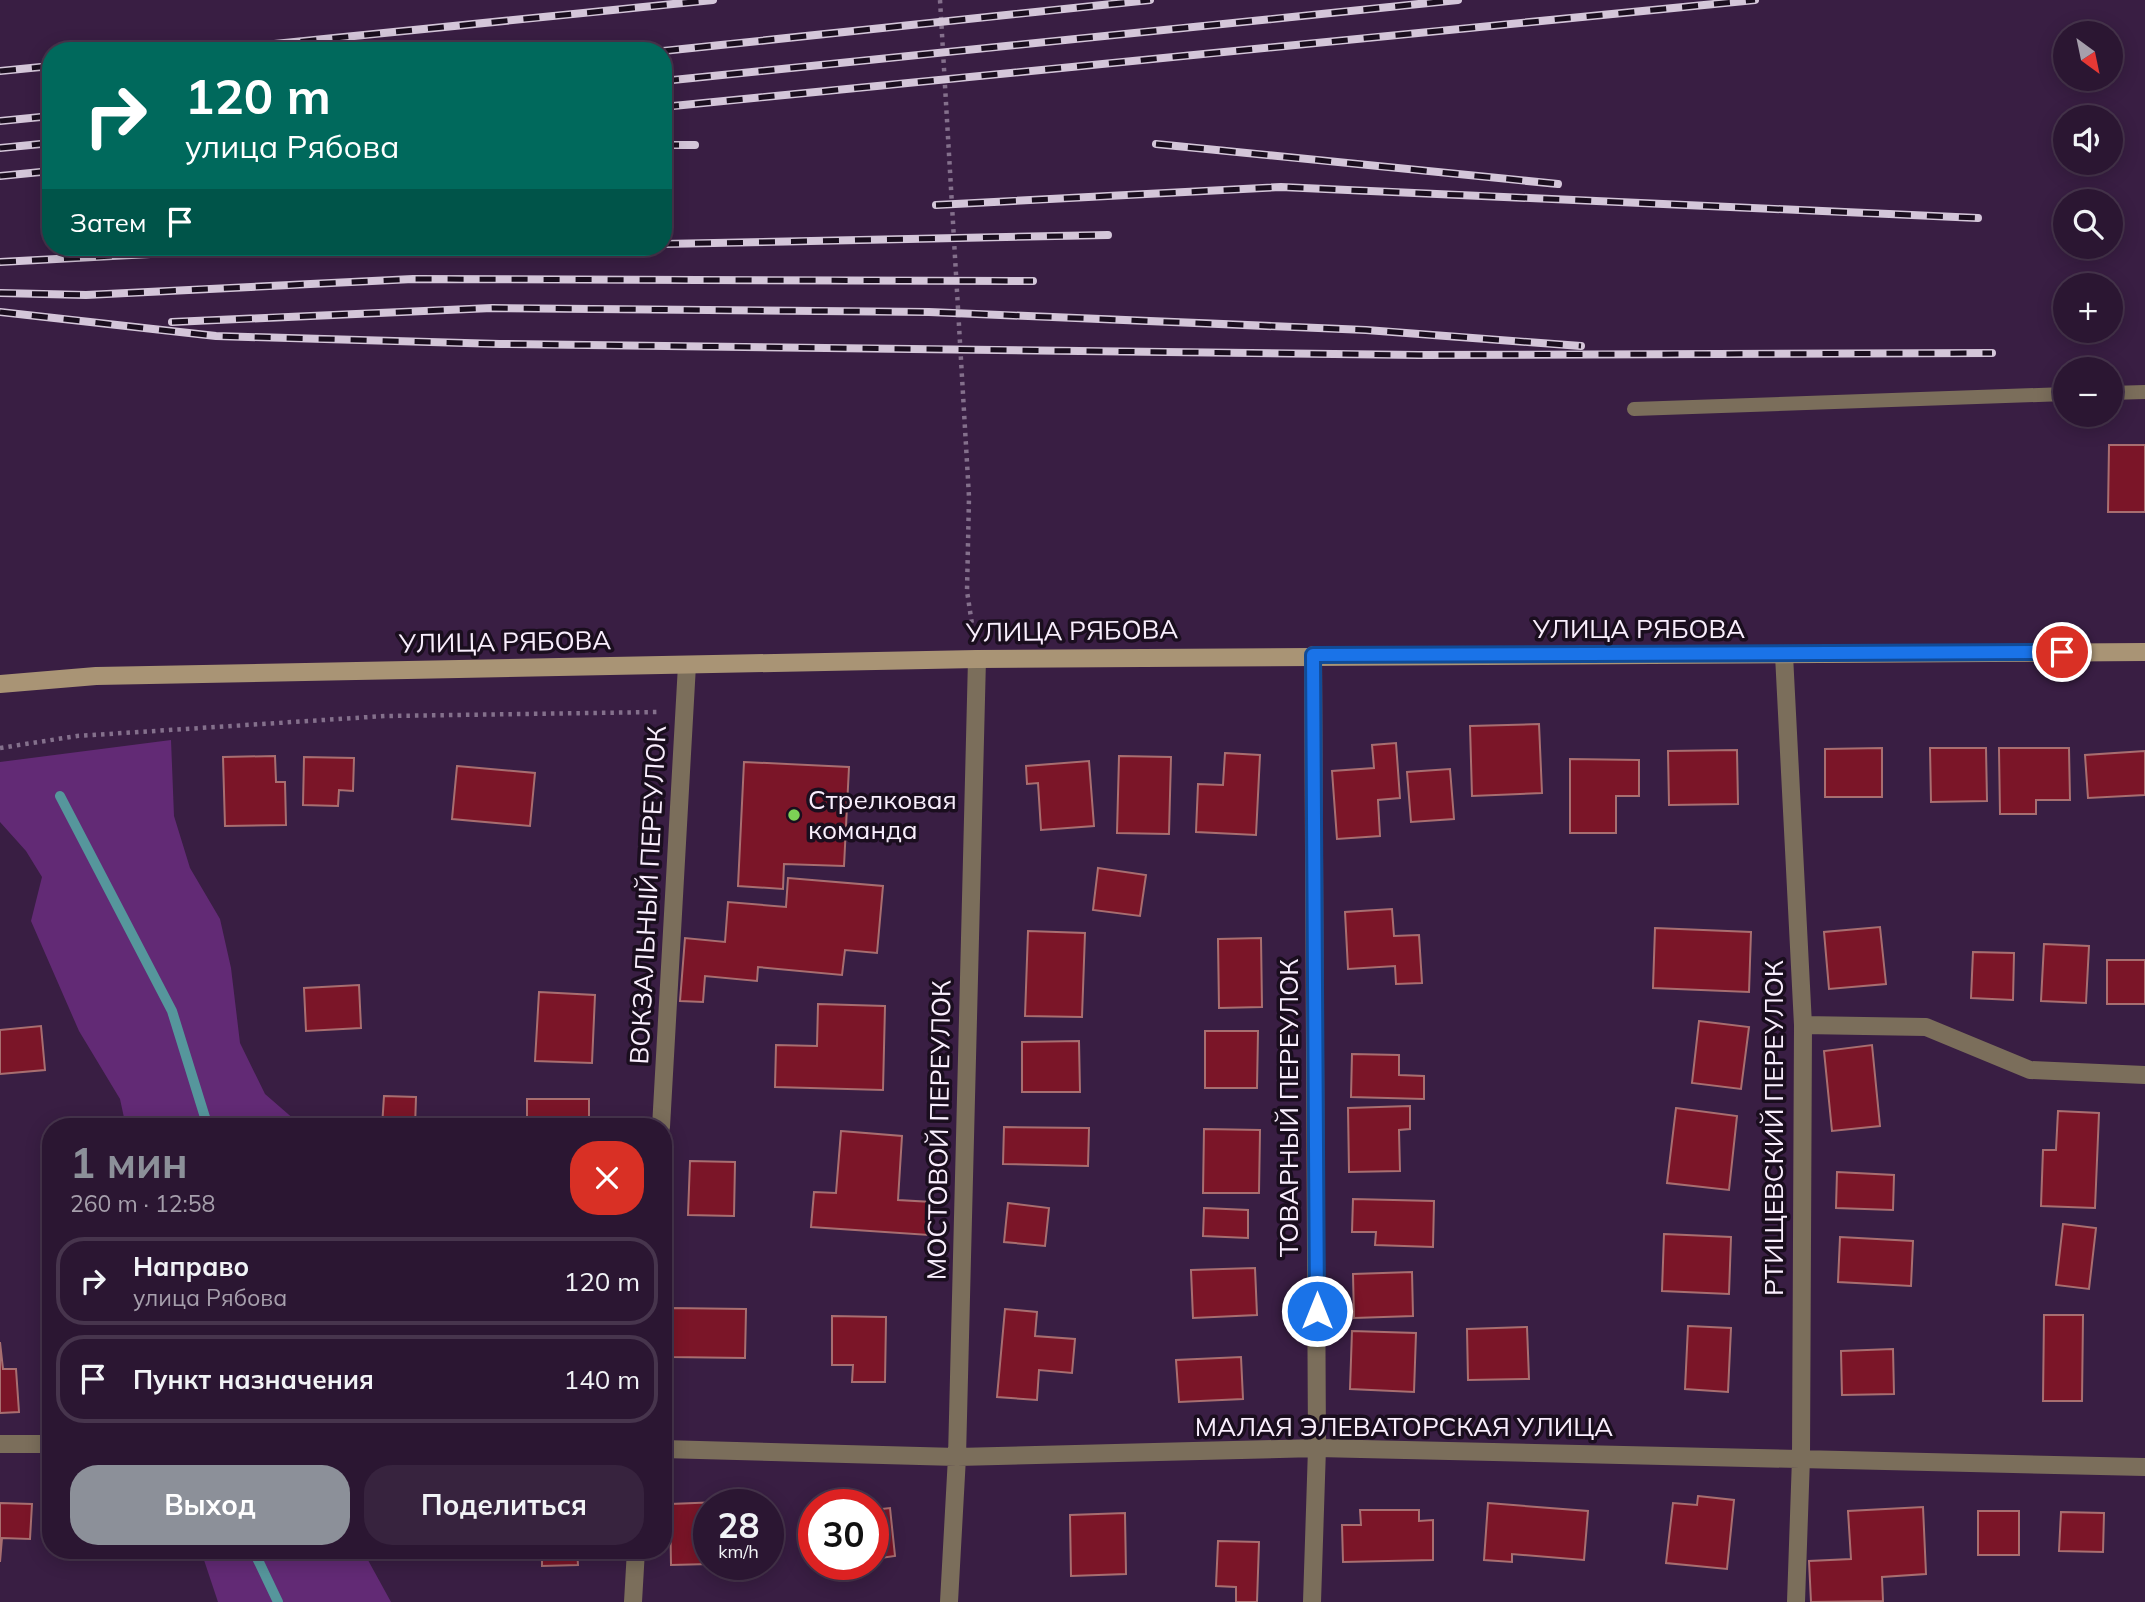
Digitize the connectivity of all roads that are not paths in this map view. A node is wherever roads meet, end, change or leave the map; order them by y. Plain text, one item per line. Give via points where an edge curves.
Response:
1 (2145, 391) edge
2 (2123, 392) edge
3 (2053, 394) edge
4 (1634, 409) dead end
5 (2145, 652) edge
6 (1313, 655) junction
7 (1784, 655) junction
8 (977, 659) junction
9 (687, 665) junction
10 (0, 684) edge
11 (1802, 1025) junction
12 (2145, 1075) edge
13 (661, 1118) edge
14 (0, 1444) edge
15 (42, 1444) edge
16 (1317, 1448) junction
17 (672, 1449) edge
18 (957, 1457) junction
19 (1801, 1458) junction
20 (2145, 1467) edge
21 (635, 1559) edge
22 (633, 1602) edge
23 (949, 1602) edge
24 (1312, 1602) edge
25 (1796, 1602) edge

1 - 2 lane
3 - 4 lane
5 - 7 street, УЛИЦА РЯБОВА
6 - 7 street, УЛИЦА РЯБОВА
6 - 8 street, УЛИЦА РЯБОВА
6 - 16 street, ТОВАРНЫЙ ПЕРЕУЛОК
7 - 11 street, РТИЩЕВСКИЙ ПЕРЕУЛОК
8 - 9 street, УЛИЦА РЯБОВА
8 - 18 street, МОСТОВОЙ ПЕРЕУЛОК
9 - 10 street, УЛИЦА РЯБОВА via 96,676
9 - 13 street, ВОКЗАЛЬНЫЙ ПЕРЕУЛОК
11 - 12 street via 1926,1027 2030,1070
11 - 19 street, РТИЩЕВСКИЙ ПЕРЕУЛОК
14 - 15 street
16 - 18 street, МАЛАЯ ЭЛЕВАТОРСКАЯ УЛИЦА
16 - 19 street, МАЛАЯ ЭЛЕВАТОРСКАЯ УЛИЦА
16 - 24 street, ТОВАРНЫЙ ПЕРЕУЛОК
17 - 18 street, МАЛАЯ ЭЛЕВАТОРСКАЯ УЛИЦА
18 - 23 street, МОСТОВОЙ ПЕРЕУЛОК
19 - 20 street, МАЛАЯ ЭЛЕВАТОРСКАЯ УЛИЦА
19 - 25 street, РТИЩЕВСКИЙ ПЕРЕУЛОК
21 - 22 street

